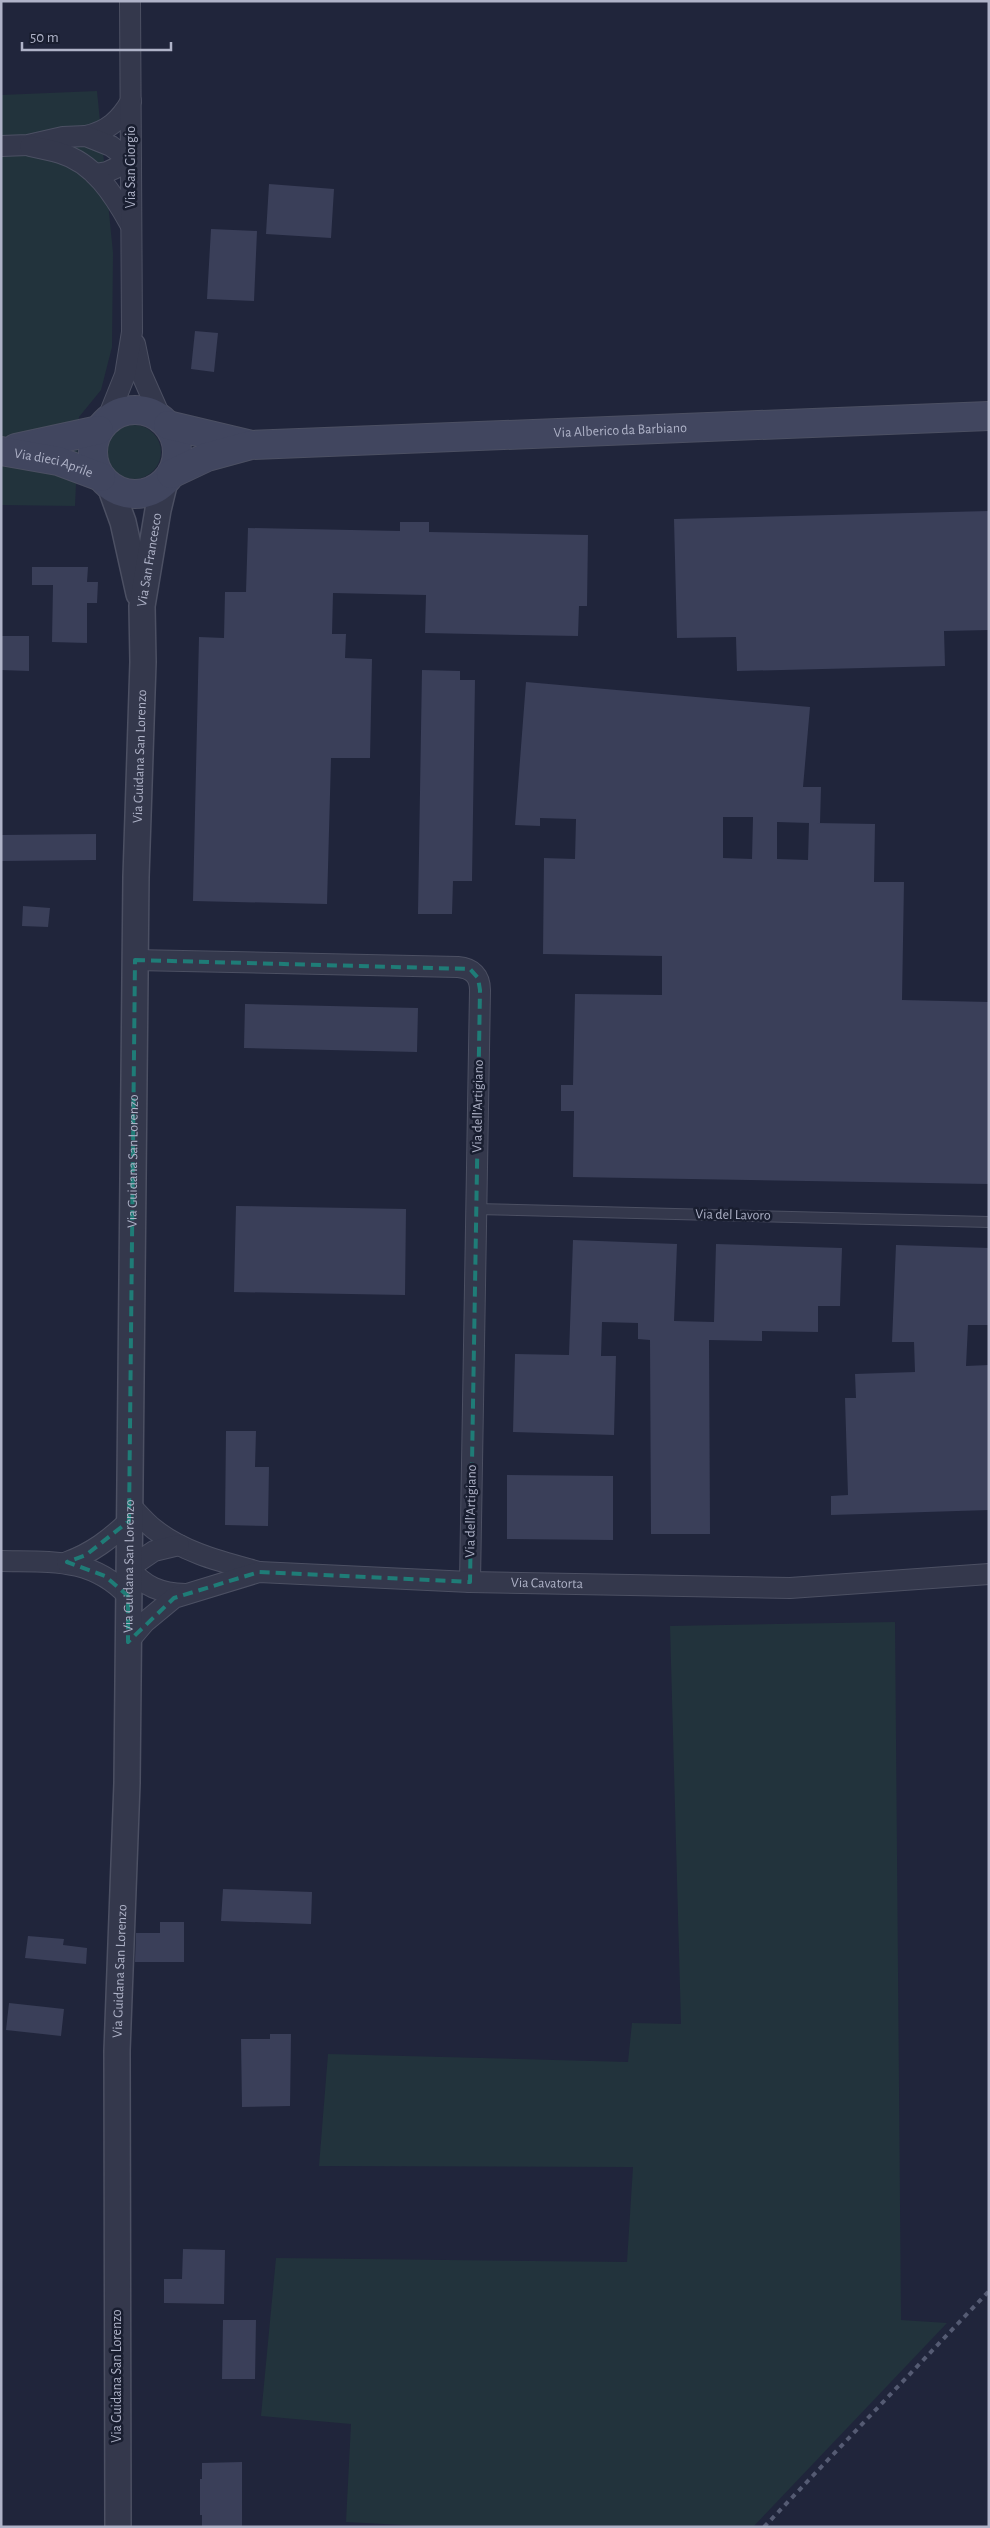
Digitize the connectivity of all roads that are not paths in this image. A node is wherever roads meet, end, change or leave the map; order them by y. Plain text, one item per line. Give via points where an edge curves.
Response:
1 (130, 1) edge
2 (131, 101) junction
3 (86, 136) junction
4 (28, 145) junction
5 (1, 146) edge
6 (131, 161) junction
7 (95, 174) junction
8 (131, 227) junction
9 (132, 332) junction
10 (989, 416) edge
11 (164, 421) junction
12 (103, 425) junction
13 (252, 445) junction
14 (3, 451) edge
15 (168, 478) junction
16 (105, 481) junction
17 (142, 606) junction
18 (135, 960) junction
19 (476, 1209) junction
20 (989, 1222) edge
21 (129, 1512) junction
22 (179, 1546) junction
23 (1, 1561) edge
24 (67, 1562) junction
25 (128, 1568) junction
26 (258, 1572) junction
27 (989, 1574) edge
28 (470, 1582) junction
29 (185, 1594) junction
30 (128, 1596) junction
31 (128, 1642) junction
32 (118, 2527) edge

1 - 2 street, Via San Giorgio
2 - 3 street via 124,114 110,127
2 - 6 street, Via San Giorgio
3 - 4 street via 63,137
3 - 6 street via 111,146
4 - 5 street
4 - 7 street via 74,158
6 - 7 street
6 - 8 street, Via San Giorgio
7 - 8 street via 117,200
8 - 9 street, Via San Giorgio
9 - 11 street, Via San Giorgio via 141,373
9 - 12 street, Via San Giorgio via 125,375
10 - 13 main road, Via Alberico da Barbiano
11 - 12 main road via 148,412 133,409 119,412
11 - 13 main road, Via Alberico da Barbiano
11 - 15 main road via 174,436 177,449 176,462
12 - 14 main road, Via dieci Aprile
12 - 16 main road via 94,441 93,454 95,466
13 - 15 main road, Via Alberico da Barbiano via 207,457
14 - 16 main road, Via dieci Aprile via 58,461
15 - 16 main road via 144,493 120,492
15 - 17 street, Via San Francesco via 158,510
16 - 17 street, Via San Francesco via 123,522
17 - 18 street, Via Guidana San Lorenzo
18 - 19 street, Via dell'Artigiano via 470,969 480,984
18 - 21 street, Via Guidana San Lorenzo
19 - 20 lane, Via del Lavoro
19 - 28 street, Via dell'Artigiano
21 - 22 street
21 - 24 street via 109,1539 86,1555
21 - 25 street, Via Guidana San Lorenzo
22 - 25 street via 154,1551
22 - 26 street
23 - 24 street
24 - 30 street via 105,1576
25 - 29 street via 141,1582 154,1589
25 - 30 street, Via Guidana San Lorenzo
26 - 28 street, Via Cavatorta
26 - 29 street, Via Cavatorta
27 - 28 street, Via Cavatorta via 790,1588
29 - 31 street, Via Cavatorta via 174,1598 145,1622
30 - 31 street, Via Guidana San Lorenzo
31 - 32 street, Via Guidana San Lorenzo via 117,2051

